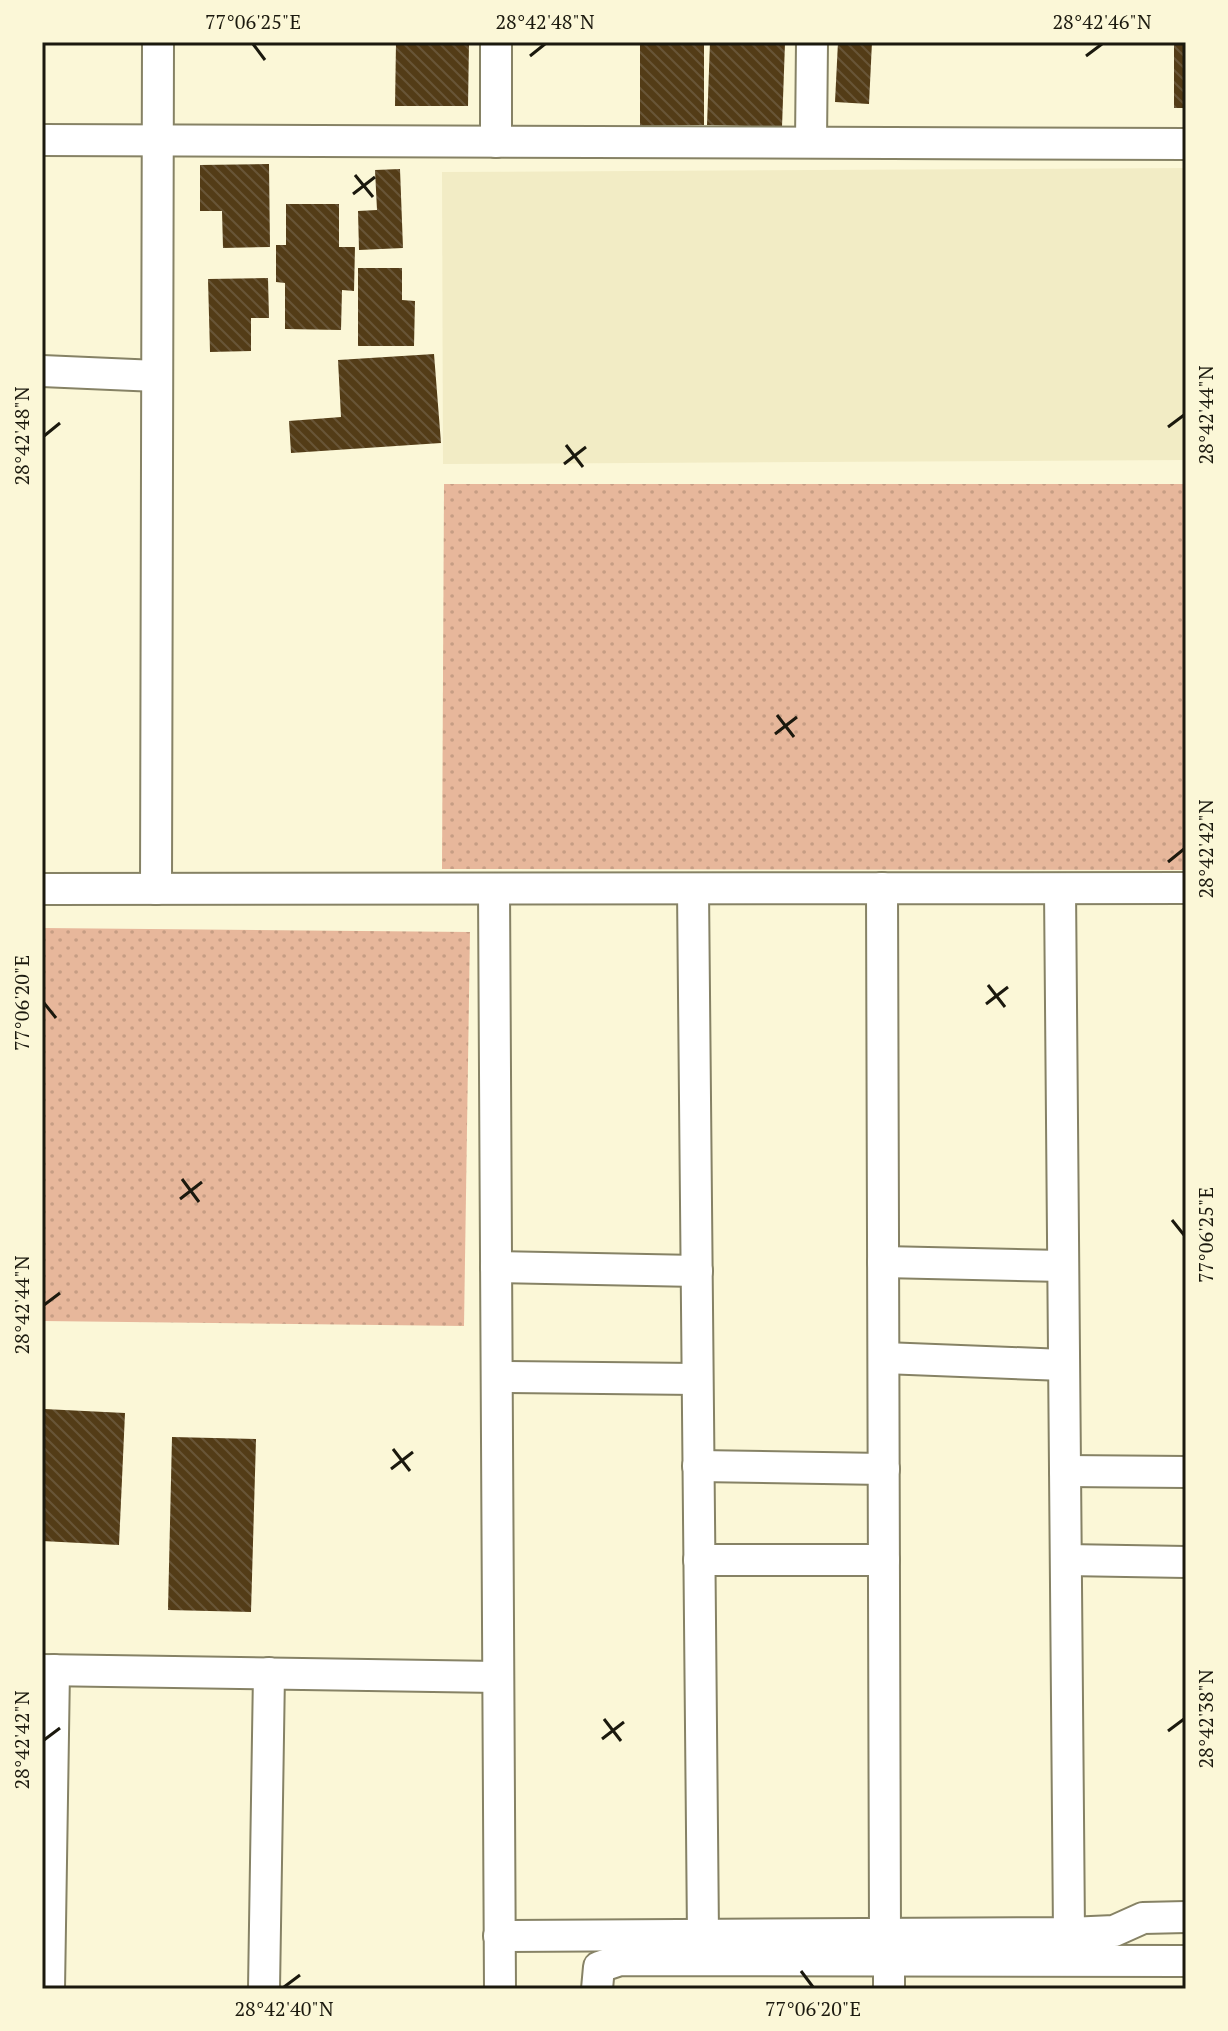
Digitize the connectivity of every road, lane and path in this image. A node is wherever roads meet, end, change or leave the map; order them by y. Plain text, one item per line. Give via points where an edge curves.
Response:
1 (158, 42) edge
2 (496, 42) edge
3 (812, 42) edge
4 (42, 140) edge
5 (157, 141) junction
6 (496, 142) junction
7 (811, 142) junction
8 (1186, 144) edge
9 (42, 371) edge
10 (157, 376) junction
11 (882, 888) junction
12 (1186, 888) edge
13 (42, 889) edge
14 (156, 889) junction
15 (494, 889) junction
16 (693, 889) junction
17 (1060, 889) junction
18 (883, 1262) junction
19 (1063, 1266) junction
20 (496, 1267) junction
21 (697, 1271) junction
22 (884, 1358) junction
23 (1064, 1365) junction
24 (497, 1377) junction
25 (697, 1379) junction
26 (698, 1466) junction
27 (884, 1469) junction
28 (1065, 1471) junction
29 (1186, 1472) edge
30 (699, 1560) junction
31 (884, 1560) junction
32 (1066, 1560) junction
33 (1186, 1562) edge
34 (48, 1670) edge
35 (269, 1673) junction
36 (498, 1677) junction
37 (1186, 1917) edge
38 (1114, 1931) junction
39 (1069, 1933) junction
40 (703, 1935) junction
41 (499, 1936) junction
42 (1186, 1945) edge
43 (1186, 1961) edge
44 (888, 1962) edge
45 (49, 1989) edge
46 (264, 1989) edge
47 (500, 1989) edge
48 (597, 1989) edge

1 - 5 street
2 - 6 street
3 - 7 street
4 - 5 street
5 - 6 street
5 - 10 street
6 - 7 street
7 - 8 street
9 - 10 street
10 - 14 street
11 - 16 street
11 - 17 street
11 - 18 street
12 - 17 street
13 - 14 street
14 - 15 street
15 - 16 street
15 - 20 street
16 - 21 street
17 - 19 street
18 - 19 street
18 - 22 street
19 - 23 street
20 - 21 street
20 - 24 street
21 - 25 street
22 - 23 street
22 - 27 street
23 - 28 street
24 - 25 street
24 - 36 street
25 - 26 street
26 - 27 street
26 - 30 street
27 - 31 street
28 - 29 street
28 - 32 street
30 - 31 street
30 - 40 street
31 - 44 street
32 - 33 street
32 - 39 street
34 - 35 street
34 - 45 street
35 - 36 street
35 - 46 street
36 - 41 street
37 - 38 street via 1143,1918
38 - 39 street
38 - 42 street via 1142,1945
39 - 44 street
40 - 41 street
40 - 44 street
41 - 47 street
43 - 44 street
44 - 48 street via 620,1960 599,1967

